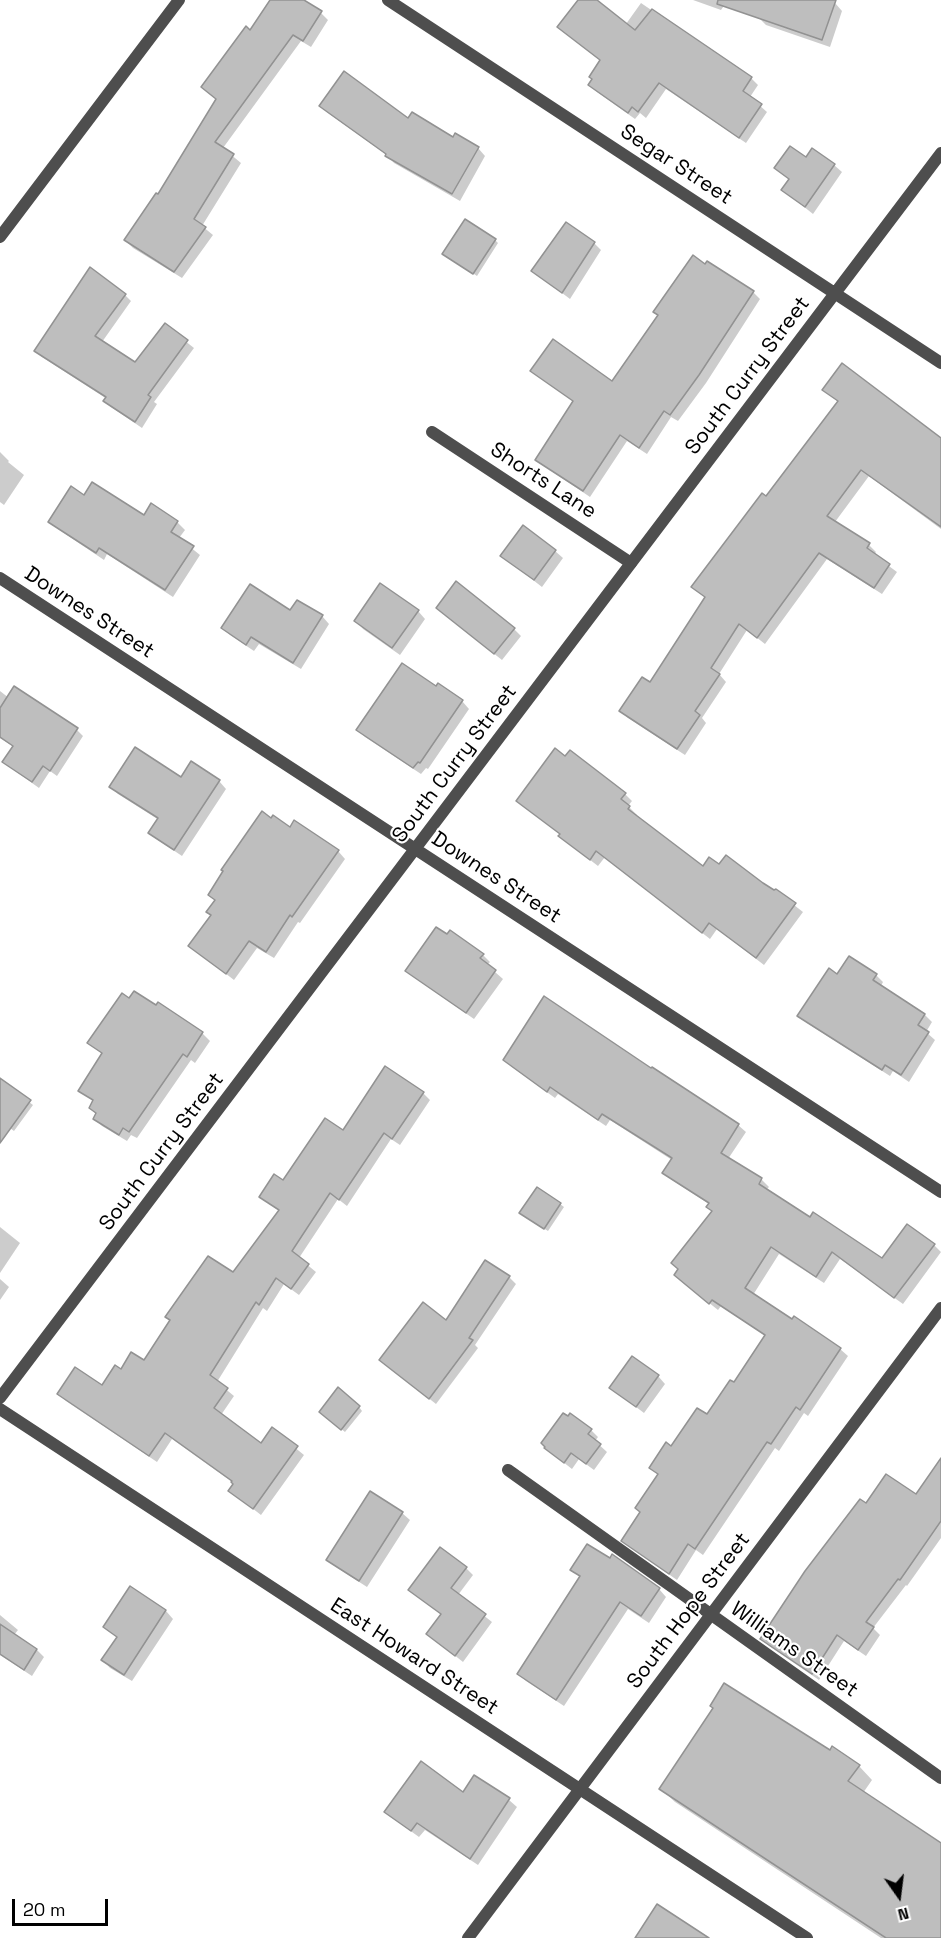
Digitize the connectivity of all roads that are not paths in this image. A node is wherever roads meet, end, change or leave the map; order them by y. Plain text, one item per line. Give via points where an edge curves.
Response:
1 (180, 0) edge
2 (388, 0) edge
3 (941, 153) edge
4 (0, 237) edge
5 (835, 293) junction
6 (941, 363) edge
7 (432, 432) dead end
8 (632, 562) junction
9 (0, 578) edge
10 (415, 848) junction
11 (941, 1191) edge
12 (941, 1308) edge
13 (0, 1398) edge
14 (0, 1409) edge
15 (508, 1470) dead end
16 (711, 1614) junction
17 (941, 1778) edge
18 (580, 1789) junction
19 (468, 1938) edge
20 (807, 1938) edge

1 - 4 street
2 - 5 street, Segar Street
3 - 5 street, South Curry Street
5 - 6 street, Segar Street
5 - 8 street, South Curry Street
7 - 8 street, Shorts Lane
8 - 10 street, South Curry Street
9 - 10 street, Downes Street
10 - 11 street, Downes Street
10 - 13 street, South Curry Street
12 - 16 street, South Hope Street
14 - 18 street, East Howard Street
15 - 16 street, Williams Street
16 - 17 street, Williams Street
16 - 18 street, South Hope Street
18 - 19 street, South Hope Street
18 - 20 street, East Howard Street

